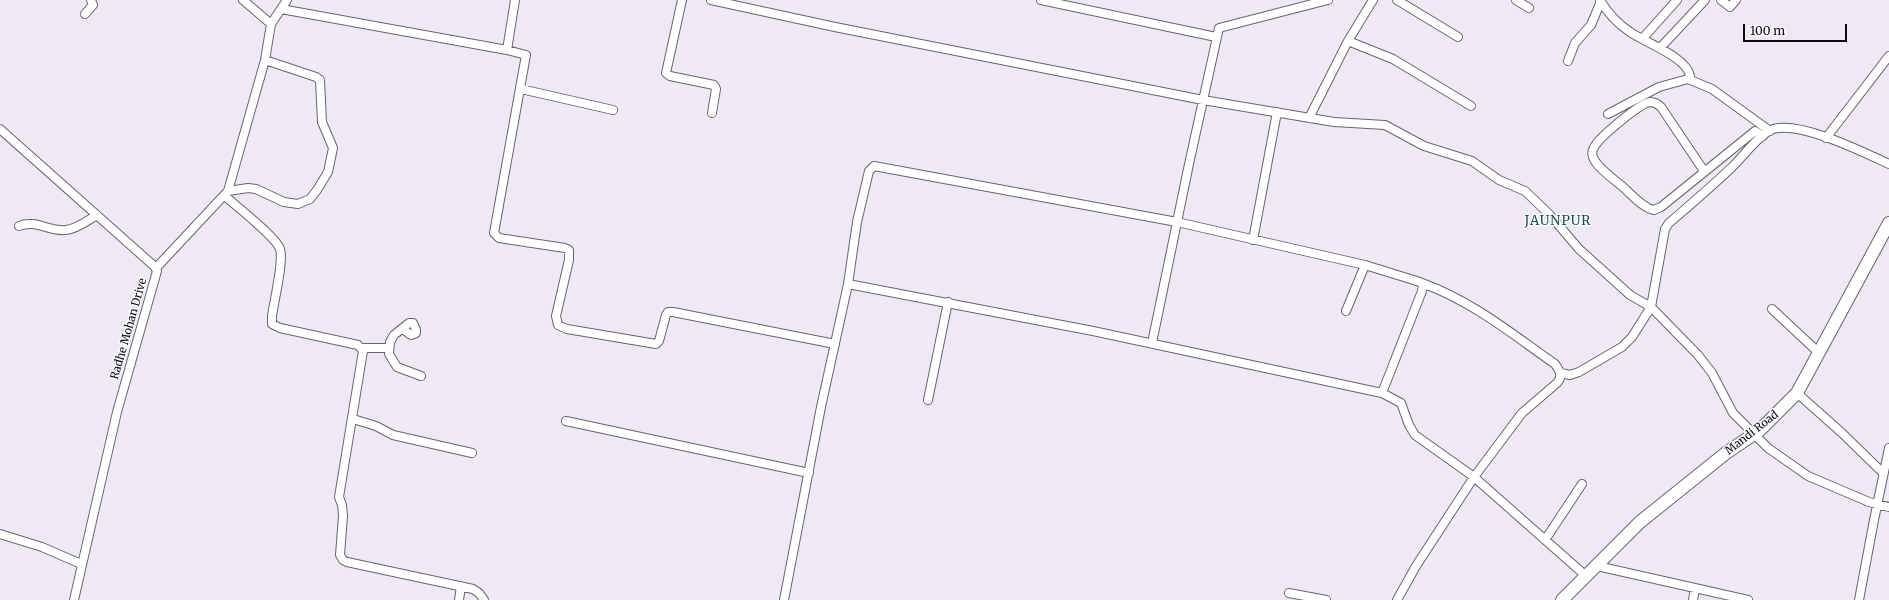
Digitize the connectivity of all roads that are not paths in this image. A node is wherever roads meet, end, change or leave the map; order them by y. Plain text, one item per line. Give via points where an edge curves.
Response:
1 (91, 0) edge
2 (243, 0) edge
3 (287, 0) edge
4 (515, 0) edge
5 (682, 0) edge
6 (711, 0) edge
7 (1041, 0) edge
8 (1328, 0) edge
9 (1373, 0) edge
10 (1397, 0) edge
11 (1516, 0) edge
12 (1677, 0) edge
13 (1705, 0) edge
14 (1721, 0) edge
15 (1736, 0) edge
16 (1600, 1) edge
17 (282, 8) junction
18 (1529, 8) dead end
19 (84, 14) dead end
20 (271, 24) junction
21 (1458, 37) dead end
22 (1216, 38) junction
23 (1642, 38) junction
24 (1348, 41) junction
25 (1660, 48) junction
26 (507, 50) junction
27 (1889, 56) edge
28 (265, 60) junction
29 (1568, 62) dead end
30 (1688, 79) junction
31 (521, 89) junction
32 (1203, 100) junction
33 (1471, 106) dead end
34 (612, 110) dead end
35 (1277, 112) junction
36 (712, 113) dead end
37 (1608, 114) dead end
38 (1309, 118) junction
39 (0, 129) edge
40 (1770, 131) junction
41 (1763, 136) junction
42 (1826, 138) junction
43 (1889, 164) edge
44 (1704, 171) junction
45 (226, 193) junction
46 (97, 215) junction
47 (1177, 222) junction
48 (1889, 223) edge
49 (19, 226) dead end
50 (1253, 240) junction
51 (1365, 265) junction
52 (156, 268) junction
53 (1422, 283) junction
54 (848, 284) junction
55 (948, 302) junction
56 (1651, 307) junction
57 (1772, 309) dead end
58 (1346, 311) dead end
59 (403, 329) dead end
60 (1152, 343) junction
61 (835, 344) junction
62 (362, 348) junction
63 (389, 348) junction
64 (1818, 352) junction
65 (1561, 374) junction
66 (421, 376) dead end
67 (1382, 393) junction
68 (1797, 393) junction
69 (928, 400) dead end
70 (353, 418) junction
71 (566, 421) dead end
72 (1753, 435) junction
73 (1889, 448) edge
74 (472, 453) dead end
75 (809, 473) junction
76 (1883, 473) junction
77 (1474, 477) junction
78 (1582, 484) dead end
79 (1877, 504) junction
80 (1889, 506) edge
81 (0, 534) edge
82 (1545, 540) junction
83 (82, 564) junction
84 (1597, 566) junction
85 (1586, 576) junction
86 (461, 586) junction
87 (1695, 589) junction
88 (1289, 593) dead end
89 (74, 600) edge
90 (459, 600) edge
91 (484, 600) edge
92 (784, 600) edge
93 (1326, 600) edge
94 (1397, 600) edge
95 (1562, 600) edge
96 (1692, 600) edge
97 (1748, 600) edge
98 (1860, 600) edge

1 - 19 street via 93,5
2 - 20 street
3 - 17 street
4 - 26 street
5 - 36 street via 666,72 670,76 714,85 716,89
6 - 32 street
7 - 22 street
8 - 22 street via 1220,27
9 - 24 street
10 - 21 street
11 - 18 street
12 - 23 street
13 - 25 street
14 - 15 street via 1730,7
16 - 23 street via 1621,25
16 - 29 street via 1591,25 1575,43
17 - 20 street
17 - 26 street
20 - 28 street
22 - 32 street
23 - 25 street
24 - 33 street via 1393,59
24 - 38 street
25 - 30 street via 1689,72
26 - 31 street via 525,54 527,57
27 - 42 street
28 - 45 street
28 - 45 street via 320,80 322,122 333,148 328,172 310,199 298,204 284,202 256,189 248,188
30 - 37 street via 1660,87
30 - 40 street via 1712,89
31 - 34 street
31 - 61 street via 494,234 499,238 569,250 556,316 558,325 567,329 655,344 658,342 667,313 673,312
32 - 35 street
32 - 47 street
35 - 38 street
35 - 50 street
38 - 56 street via 1384,125 1424,146 1472,161 1493,176 1524,191 1550,215 1579,250 1630,295
39 - 46 street, Radhe Mohan Drive
40 - 41 street
40 - 42 street via 1790,129
41 - 44 street via 1755,131
41 - 56 street via 1667,226
42 - 43 street
44 - 44 street via 1660,207 1650,210 1601,168 1592,152 1598,141 1623,119 1644,105 1653,103 1661,107
45 - 52 street
45 - 62 street via 280,249 281,259 272,324
46 - 49 street via 66,230 51,229 33,223
46 - 52 street, Radhe Mohan Drive
47 - 50 street
47 - 54 street via 874,166 870,168 857,222
47 - 60 street
48 - 64 street, Mandi Road
50 - 51 street
51 - 53 street
51 - 58 street
52 - 83 street, Radhe Mohan Drive via 156,276 117,412
53 - 65 street via 1456,297 1488,316 1555,364
53 - 67 street via 1422,291
54 - 55 street
54 - 61 street
55 - 60 street
55 - 69 street
56 - 65 street via 1632,337 1622,347 1579,372
56 - 72 street via 1705,363 1733,413
57 - 64 street
59 - 63 street via 394,335
60 - 67 street
61 - 75 street
62 - 63 street
62 - 70 street via 364,355
63 - 66 street via 391,359 397,367
64 - 68 street, Mandi Road
65 - 77 street via 1557,383 1522,413
67 - 77 street via 1401,403 1409,425 1416,435
68 - 72 street, Mandi Road
68 - 76 street
70 - 74 street via 393,435
70 - 86 street via 339,497 343,508 341,558 347,562
71 - 75 street
72 - 79 street via 1803,473
72 - 84 street, Mandi Road via 1726,453 1640,522
73 - 76 street
75 - 92 street
76 - 79 street
77 - 82 street
77 - 94 street
78 - 82 street
79 - 80 street
79 - 98 street
81 - 83 street via 42,547
82 - 85 street
83 - 89 street, Radhe Mohan Drive
84 - 85 street, Mandi Road
84 - 87 street
85 - 95 street, Mandi Road
86 - 90 street
86 - 91 street via 475,590
87 - 96 street
87 - 97 street
88 - 93 street

